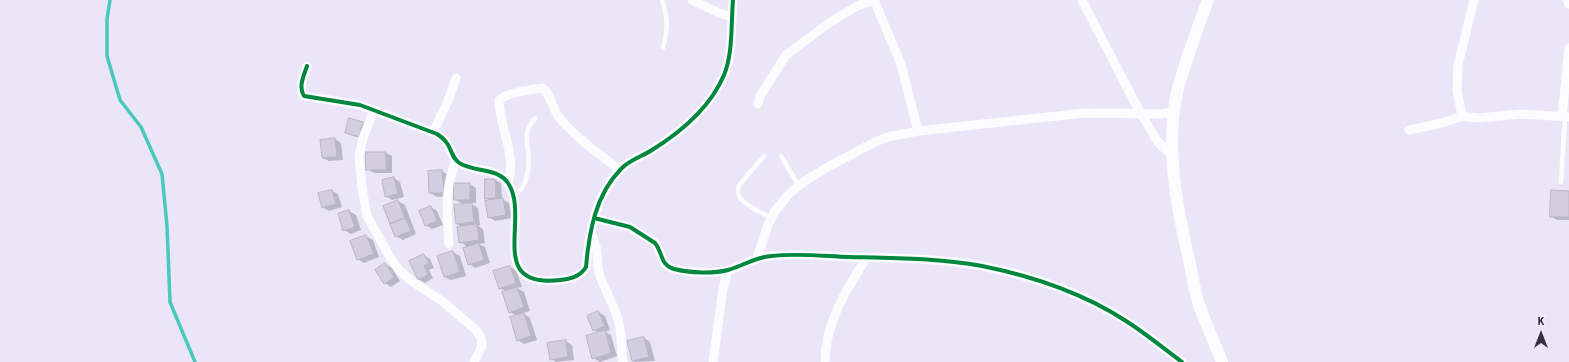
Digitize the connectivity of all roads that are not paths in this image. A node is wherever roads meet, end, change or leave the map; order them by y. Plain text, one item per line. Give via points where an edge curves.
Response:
1 (662, 0) edge
2 (692, 0) edge
3 (732, 0) edge
4 (874, 0) edge
5 (1082, 0) edge
6 (1208, 0) edge
7 (1474, 0) edge
8 (1567, 0) edge
9 (1569, 4) edge
10 (732, 17) junction
11 (663, 48) dead end
12 (1569, 48) edge
13 (307, 66) dead end
14 (456, 78) dead end
15 (758, 104) dead end
16 (374, 110) junction
17 (1175, 111) junction
18 (1142, 113) junction
19 (1462, 116) junction
20 (1565, 117) edge
21 (535, 118) dead end
22 (1409, 130) dead end
23 (918, 131) junction
24 (433, 132) junction
25 (764, 156) dead end
26 (781, 156) dead end
27 (1172, 156) junction
28 (456, 161) junction
29 (620, 170) junction
30 (1561, 182) dead end
31 (508, 183) junction
32 (799, 186) junction
33 (513, 196) junction
34 (594, 218) junction
35 (772, 218) junction
36 (591, 234) junction
37 (449, 244) dead end
38 (868, 257) junction
39 (757, 258) junction
40 (728, 270) junction
41 (474, 362) edge
42 (623, 362) edge
43 (714, 362) edge
44 (825, 362) edge
45 (1182, 362) edge
46 (1222, 362) edge

1 - 11 lane via 667,22
2 - 10 street
3 - 10 street
4 - 15 street via 857,6 829,23 786,55 760,96
4 - 23 street via 901,64
5 - 18 street
6 - 17 street via 1185,65
7 - 19 street via 1458,71
8 - 9 street
10 - 29 street via 727,67 719,86 702,110 689,124 663,144 629,162
12 - 20 street
13 - 16 street via 302,85 304,96 348,102
14 - 24 street
16 - 24 street
16 - 41 street via 363,138 360,156 367,216 390,257 405,276 442,300 479,334 482,346
17 - 18 street via 1162,114
17 - 27 street
18 - 23 street via 1085,113
18 - 27 street via 1157,141
19 - 20 street via 1478,118 1521,114
19 - 22 street
20 - 30 lane
21 - 33 lane via 527,133 528,164 525,183 520,192
23 - 32 street via 888,136 875,142 826,168
24 - 28 street via 446,142
25 - 35 lane via 737,188 737,193 744,202
26 - 32 lane
27 - 46 street via 1186,249 1200,307
28 - 31 street via 502,177
28 - 37 street via 450,177 446,204
29 - 31 street via 569,129 558,116 542,88 517,93 499,101 511,160 512,171
29 - 34 street via 598,203
31 - 33 street
32 - 35 street via 785,199
33 - 36 street via 516,214 514,254 521,270 533,279 568,279 584,271
34 - 36 street
34 - 40 street via 630,227 655,243 662,261 672,268 696,272
35 - 39 street
36 - 42 street via 597,246 602,282 618,319
38 - 39 street via 804,255
38 - 44 street via 837,310 828,339
38 - 45 street via 923,259 982,266 1068,291 1090,300 1126,321
39 - 40 street
40 - 43 street via 723,289

